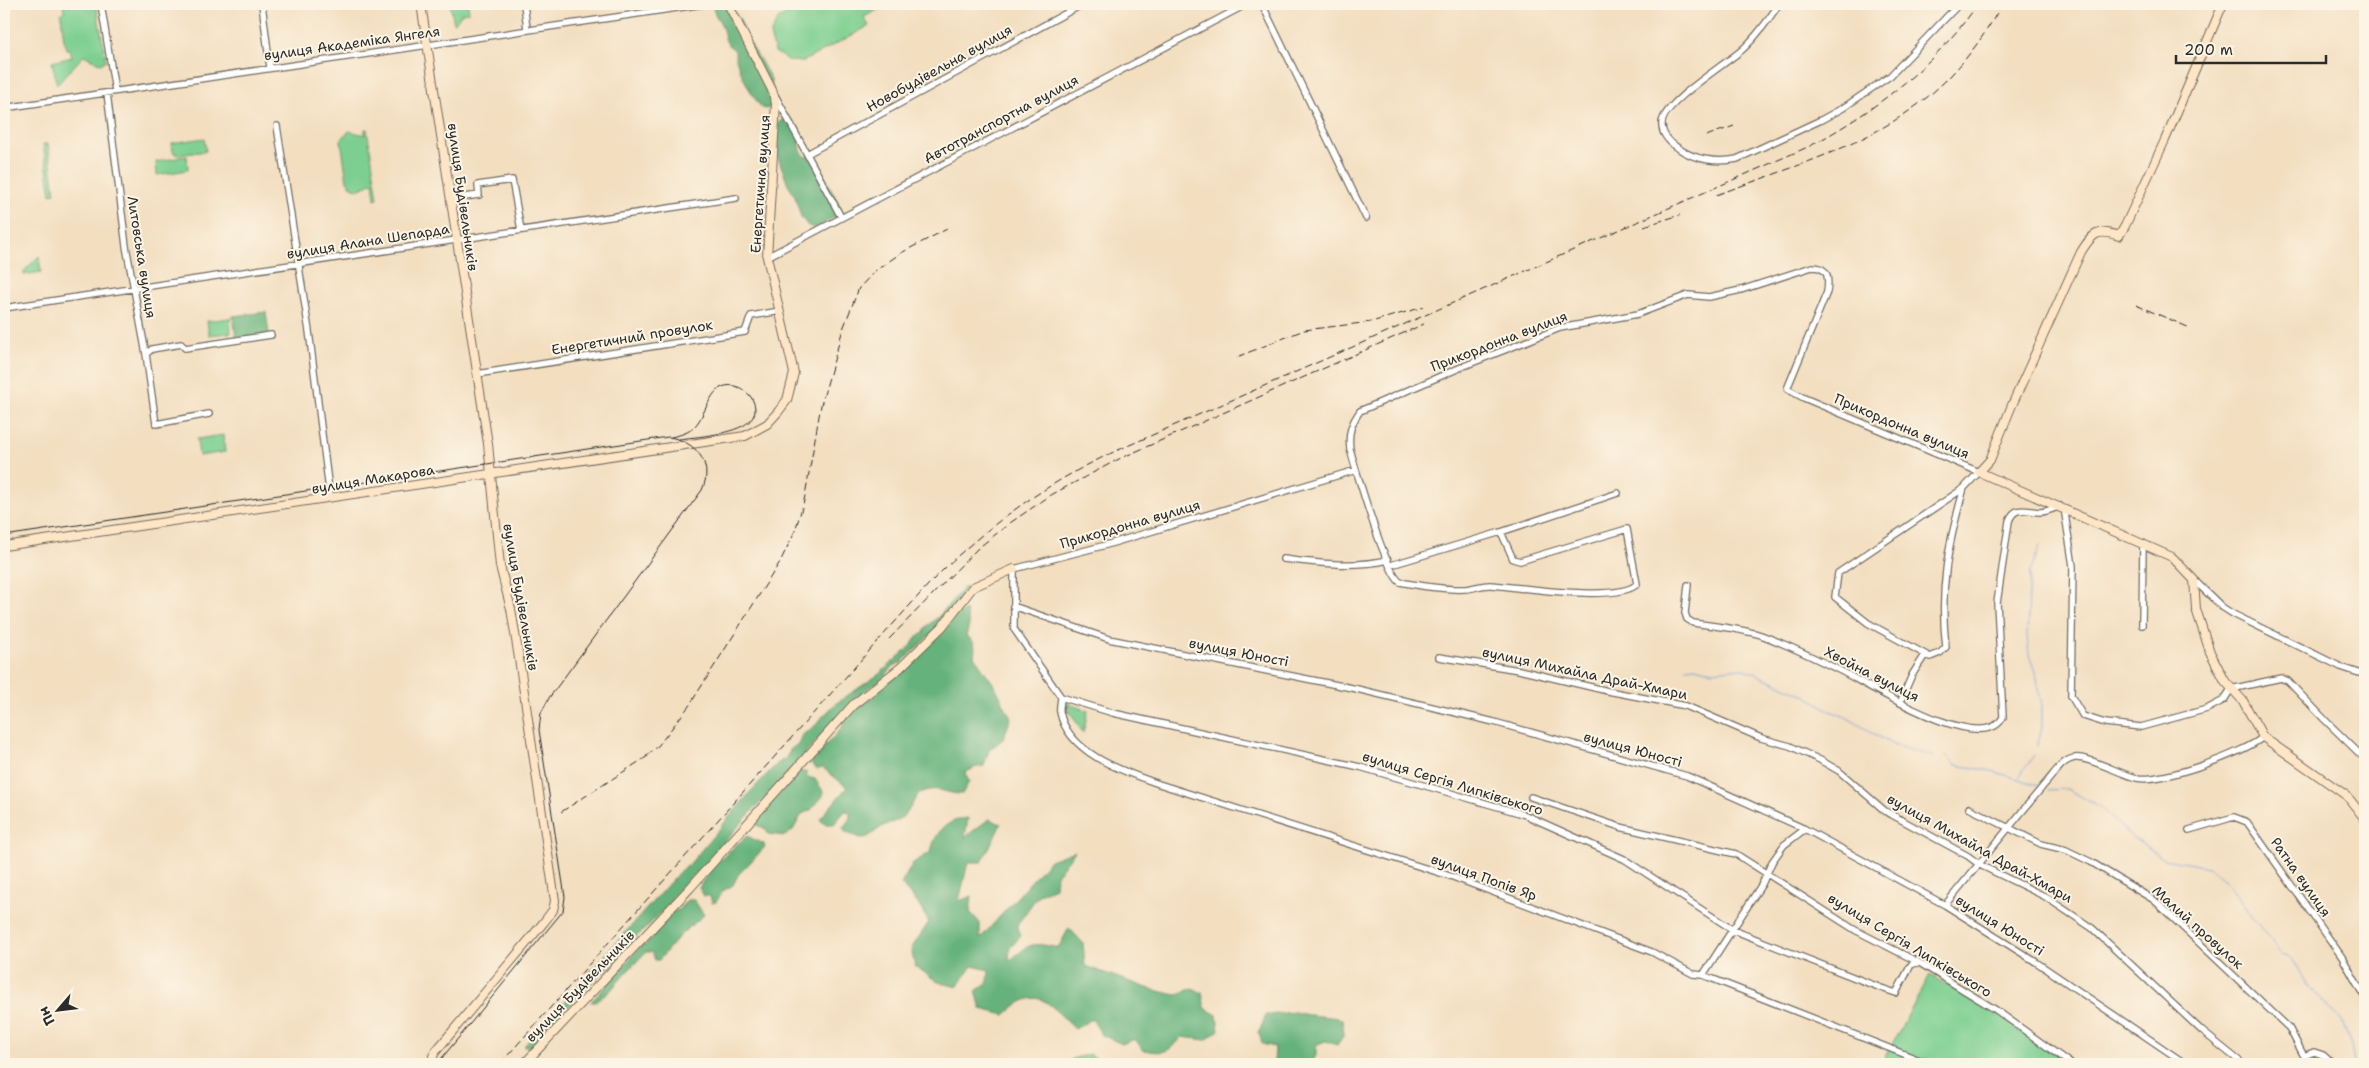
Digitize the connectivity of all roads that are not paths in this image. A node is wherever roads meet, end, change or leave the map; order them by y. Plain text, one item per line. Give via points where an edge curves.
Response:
1 (101, 4) edge
2 (262, 4) edge
3 (421, 4) edge
4 (524, 4) edge
5 (704, 4) edge
6 (728, 4) edge
7 (1083, 4) edge
8 (1247, 4) edge
9 (1262, 4) edge
10 (1779, 4) edge
11 (1959, 4) edge
12 (2223, 4) edge
13 (527, 29) junction
14 (427, 45) junction
15 (270, 68) junction
16 (772, 90) junction
17 (115, 92) junction
18 (106, 93) junction
19 (4, 108) edge
20 (277, 126) dead end
21 (807, 154) junction
22 (736, 198) dead end
23 (450, 199) junction
24 (841, 216) junction
25 (1366, 218) dead end
26 (520, 230) junction
27 (456, 240) junction
28 (766, 256) junction
29 (298, 264) junction
30 (133, 289) junction
31 (4, 308) edge
32 (780, 311) junction
33 (272, 335) dead end
34 (146, 354) junction
35 (477, 374) junction
36 (209, 414) dead end
37 (745, 436) joint
38 (1356, 470) junction
39 (1979, 472) junction
40 (490, 473) junction
41 (1964, 488) junction
42 (1618, 493) dead end
43 (330, 498) junction
44 (2064, 508) junction
45 (1501, 532) junction
46 (2143, 543) junction
47 (4, 546) edge
48 (1283, 558) dead end
49 (1389, 562) junction
50 (1014, 569) junction
51 (2194, 580) junction
52 (1688, 585) dead end
53 (1014, 606) junction
54 (2142, 625) dead end
55 (1924, 655) junction
56 (1439, 657) dead end
57 (2365, 675) edge
58 (2231, 689) junction
59 (1061, 697) junction
60 (1902, 698) dead end
61 (2263, 737) junction
62 (2365, 759) edge
63 (1531, 797) dead end
64 (1969, 808) dead end
65 (2365, 819) edge
66 (2009, 828) junction
67 (1804, 829) junction
68 (2190, 830) dead end
69 (1980, 865) junction
70 (1768, 874) junction
71 (1944, 906) junction
72 (1733, 930) junction
73 (1918, 962) junction
74 (1703, 975) junction
75 (2365, 998) edge
76 (1926, 1063) dead end
77 (433, 1064) edge
78 (524, 1064) edge
79 (2071, 1064) edge
80 (2186, 1064) edge
81 (2243, 1064) edge
82 (2333, 1064) edge

1 - 17 street
2 - 15 street
3 - 14 street, вулиця Будівельників
4 - 13 street
5 - 13 street, вулиця Академіка Янгеля
6 - 16 street, Енергетична вулиця
7 - 21 street, Новобудівельна вулиця
8 - 24 street, Автотранспортна вулиця
9 - 25 street
10 - 11 street via 1743,49 1666,113 1662,124 1670,142 1693,156 1730,160 1821,120 1890,76
12 - 39 street via 2125,226 2119,236 2108,232 2092,235 2081,252 1990,460
13 - 14 street, вулиця Академіка Янгеля
14 - 15 street, вулиця Академіка Янгеля
14 - 23 street, вулиця Будівельників
15 - 17 street, вулиця Академіка Янгеля
16 - 21 street, Енергетична вулиця
16 - 28 street, Енергетична вулиця via 777,113
17 - 18 street, вулиця Академіка Янгеля
18 - 19 street, вулиця Академіка Янгеля
18 - 30 street, Литовська вулиця
20 - 29 street
21 - 24 street, Енергетична вулиця
22 - 26 street, вулиця Алана Шепарда
23 - 26 street via 479,195 478,184 512,180
23 - 27 street, вулиця Будівельників
24 - 28 street, Автотранспортна вулиця
26 - 27 street, вулиця Алана Шепарда
27 - 29 street, вулиця Алана Шепарда
27 - 35 street, вулиця Будівельників
28 - 32 street, Енергетична вулиця
29 - 30 street, вулиця Алана Шепарда
29 - 43 street
30 - 31 street, вулиця Алана Шепарда
30 - 34 street, Литовська вулиця
32 - 35 street, Енергетичний провулок via 751,316 745,332
32 - 37 street, Енергетична вулиця via 794,373 792,384 787,400 778,412 767,424
33 - 34 street via 185,348 181,344 152,349
34 - 36 street, Литовська вулиця via 156,424
35 - 40 street, вулиця Будівельників
37 - 40 street, вулиця Макарова
38 - 39 street, Прикордонна вулиця via 1348,435 1351,424 1360,410 1408,389 1560,328 1638,314 1688,295 1709,297 1741,290 1789,273 1820,267 1829,278 1827,292 1787,389
38 - 49 street
38 - 50 street, Прикордонна вулиця via 1106,545
39 - 41 street
39 - 44 street, Прикордонна вулиця
40 - 43 street, вулиця Макарова
40 - 77 street, вулиця Будівельників via 500,566 511,608 554,905 544,922 436,1051
41 - 55 street via 1943,585 1946,647 1935,656
41 - 55 street via 1838,573 1835,597 1840,602 1868,623 1905,641
42 - 45 street
43 - 47 street, вулиця Макарова
44 - 46 street, Прикордонна вулиця
44 - 52 street, Хвойна вулиця via 2019,510 2009,521 1997,610 2003,717 2001,722 1986,729 1967,730 1898,704 1841,671 1760,635 1693,623 1687,620 1686,613
44 - 58 street via 2073,566 2071,696 2076,707 2088,719 2141,727 2207,709 2224,700
45 - 49 street
45 - 49 street via 1513,559 1520,561 1627,529 1637,584 1633,588 1601,593 1490,585 1451,590 1400,582
46 - 51 street, Прикордонна вулиця via 2172,556
46 - 54 street
48 - 49 street via 1327,564
50 - 53 street
50 - 78 street, вулиця Будівельників via 973,587 942,627 900,668 853,705 690,888
51 - 57 street, Прикордонна вулиця via 2233,614 2341,667
51 - 58 street via 2196,610 2210,652
53 - 59 street via 1014,629
53 - 67 street, вулиця Юності via 1109,639 1357,689 1494,722 1687,776
55 - 60 street
56 - 69 street, вулиця Михайла Драй-Хмари via 1519,670 1686,706 1820,760 1839,771 1885,811
58 - 61 street via 2243,701
58 - 62 street via 2281,678 2288,681
59 - 72 street, вулиця Сергія Липківського via 1113,713 1360,766 1523,814 1624,859
59 - 74 street, вулиця Попів Яр via 1060,712 1070,732 1088,752 1114,768 1453,877 1627,942 1693,974
61 - 65 street via 2347,796
61 - 66 street via 2247,747 2165,778 2139,779 2081,758 2070,760 2060,766
63 - 70 street, вулиця Сергія Липківського via 1620,827 1736,854
64 - 66 street, Малий провулок
66 - 69 street
66 - 82 street, Малий провулок via 2041,844 2066,850 2091,862 2154,900 2289,1028 2304,1056 2314,1052
67 - 70 street via 1784,845
67 - 71 street, вулиця Юності
68 - 75 street, Ратна вулиця via 2234,817 2247,822 2342,957
69 - 71 street
69 - 81 street, вулиця Михайла Драй-Хмари via 2044,896 2092,928 2202,1031
70 - 72 street
70 - 73 street, вулиця Сергія Липківського via 1855,930
71 - 80 street, вулиця Юності via 2036,962
72 - 73 street, вулиця Сергія Липківського via 1896,993 1911,965
72 - 74 street
73 - 79 street, вулиця Сергія Липківського via 1996,1010
74 - 76 street, вулиця Попів Яр

